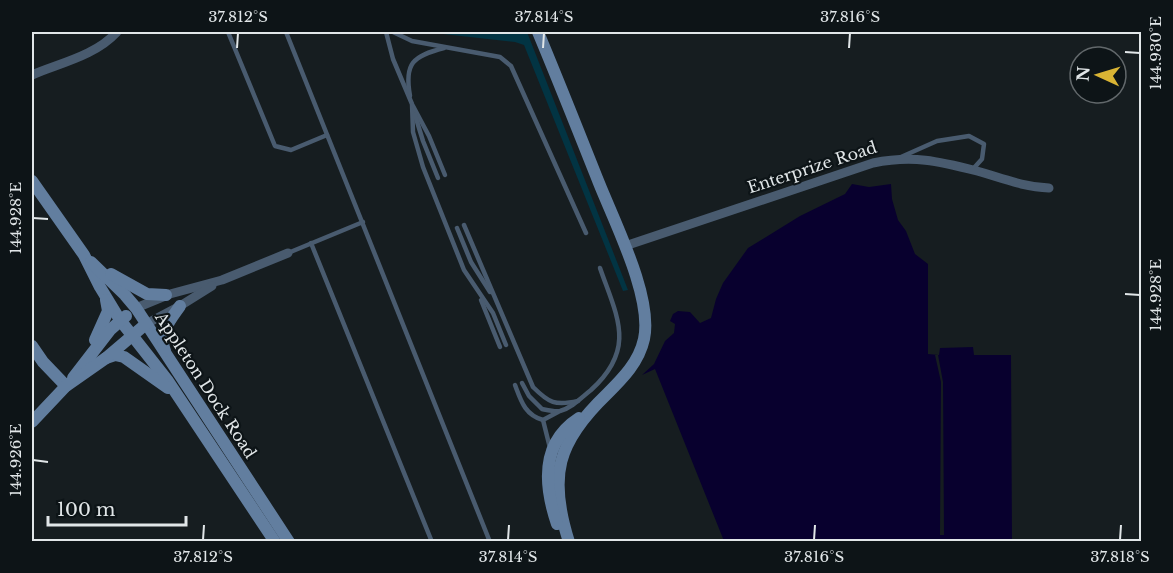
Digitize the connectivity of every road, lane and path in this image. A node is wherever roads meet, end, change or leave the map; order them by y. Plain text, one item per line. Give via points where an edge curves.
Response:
1 (117, 32) edge
2 (228, 32) edge
3 (286, 32) edge
4 (386, 32) edge
5 (393, 32) edge
6 (538, 32) edge
7 (446, 48) junction
8 (32, 75) edge
9 (412, 104) junction
10 (327, 135) junction
11 (898, 158) junction
12 (972, 170) junction
13 (445, 175) dead end
14 (438, 178) dead end
15 (32, 181) edge
16 (1048, 188) dead end
17 (363, 222) junction
18 (464, 225) dead end
19 (457, 228) dead end
20 (586, 233) dead end
21 (311, 243) junction
22 (625, 246) junction
23 (288, 253) joint
24 (86, 257) junction
25 (600, 268) dead end
26 (222, 279) junction
27 (478, 292) junction
28 (104, 294) junction
29 (166, 295) junction
30 (497, 302) junction
31 (180, 306) junction
32 (136, 308) junction
33 (120, 320) junction
34 (146, 324) junction
35 (132, 336) junction
36 (507, 345) dead end
37 (32, 346) edge
38 (500, 347) dead end
39 (166, 353) junction
40 (106, 358) junction
41 (80, 367) junction
42 (522, 383) dead end
43 (68, 385) junction
44 (515, 385) dead end
45 (180, 399) junction
46 (578, 401) junction
47 (560, 411) junction
48 (588, 413) junction
49 (543, 420) junction
50 (32, 422) edge
51 (551, 454) junction
52 (274, 542) edge
53 (289, 542) edge
54 (432, 542) edge
55 (490, 542) edge
56 (567, 542) edge

1 - 8 street via 96,48
2 - 10 lane via 275,146 291,150
3 - 10 lane
4 - 9 lane
5 - 7 lane via 412,41
6 - 22 street
7 - 9 lane via 424,53 411,64 407,78
7 - 20 lane via 500,57 511,66
9 - 13 lane
9 - 14 lane
9 - 27 lane via 413,132 423,167 465,270
10 - 17 lane
11 - 12 street, Enterprize Road
11 - 12 lane via 937,141 969,136 984,144 982,159
11 - 22 street, Enterprize Road
12 - 16 street, Enterprize Road via 1032,188
15 - 24 street, Appleton Dock Road
17 - 21 lane
17 - 55 lane
18 - 30 lane
19 - 30 lane via 471,262
21 - 23 lane
21 - 54 lane
22 - 48 street via 646,316 645,338 638,360
23 - 26 street
24 - 28 street, Appleton Dock Road
24 - 29 street via 147,294
24 - 32 street, Appleton Dock Road
25 - 46 lane via 619,321 620,348 602,380
26 - 29 street
26 - 31 street
27 - 36 lane via 493,313
27 - 38 lane
28 - 33 street, Appleton Dock Road
28 - 41 street via 106,317
29 - 32 street
30 - 46 lane via 533,387 545,400 561,405
31 - 34 street
31 - 39 street via 165,329
32 - 33 street
32 - 34 street, Appleton Dock Road
33 - 35 street, Appleton Dock Road
33 - 41 street
34 - 35 street
34 - 39 street, Appleton Dock Road
35 - 40 street
35 - 45 street, Appleton Dock Road
37 - 43 street
39 - 53 street, Appleton Dock Road
40 - 43 street
40 - 45 street via 124,357
41 - 43 street
42 - 47 lane via 542,410
43 - 50 street
44 - 49 lane via 523,406 533,417
45 - 52 street, Appleton Dock Road
46 - 47 lane
47 - 49 lane
48 - 51 street via 561,435
48 - 56 street via 566,450 558,473
49 - 51 lane
51 - 56 street via 546,475 548,500

